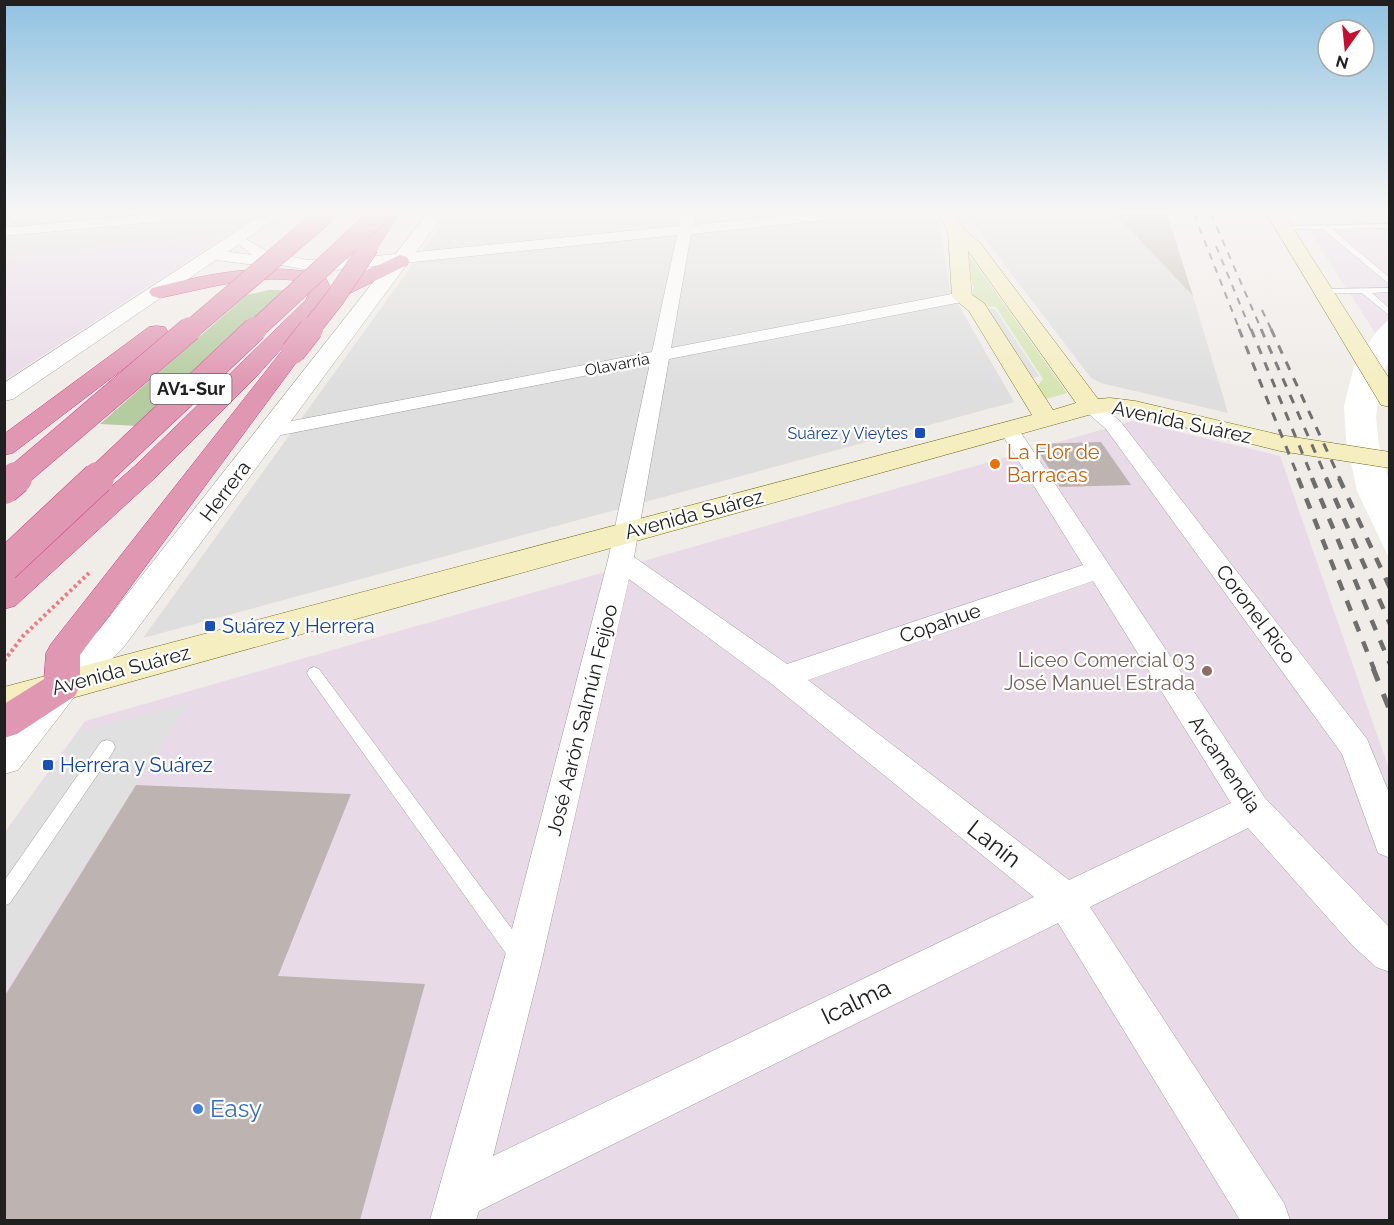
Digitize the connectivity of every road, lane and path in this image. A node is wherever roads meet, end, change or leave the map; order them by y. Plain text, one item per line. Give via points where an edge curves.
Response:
1 (191, 271) edge
2 (242, 271) edge
3 (259, 271) edge
4 (318, 271) edge
5 (353, 271) edge
6 (379, 271) edge
7 (392, 271) edge
8 (677, 271) edge
9 (960, 271) edge
10 (992, 271) edge
11 (1310, 271) edge
12 (1375, 271) edge
13 (1389, 283) edge
14 (1364, 290) junction
15 (1389, 290) edge
16 (1322, 291) junction
17 (159, 292) junction
18 (962, 297) junction
19 (315, 303) junction
20 (1389, 314) edge
21 (662, 356) junction
22 (4, 394) edge
23 (1389, 400) edge
24 (1091, 407) junction
25 (1046, 418) junction
26 (1008, 428) junction
27 (271, 431) junction
28 (4, 447) edge
29 (1389, 459) edge
30 (4, 488) edge
31 (624, 547) junction
32 (4, 566) edge
33 (1097, 570) junction
34 (4, 598) edge
35 (314, 673) dead end
36 (783, 677) junction
37 (62, 686) junction
38 (4, 702) edge
39 (4, 723) edge
40 (107, 747) dead end
41 (4, 758) edge
42 (1252, 809) junction
43 (1389, 842) edge
44 (7, 890) edge
45 (1064, 899) junction
46 (1377, 943) edge
47 (523, 960) junction
48 (456, 1208) edge
49 (1267, 1221) edge

1 - 17 street
2 - 28 highway
3 - 30 highway, AV1-Sur, bridge
4 - 32 highway, AV1-Sur, bridge
5 - 37 highway, bridge via 63,653
6 - 19 highway
7 - 27 street, Herrera
8 - 21 street, José Aarón Salmún Feijoo
9 - 18 main road
10 - 24 main road
11 - 16 main road
12 - 13 lane
14 - 15 lane
14 - 16 lane
14 - 20 lane
16 - 23 main road
17 - 19 highway via 294,275 317,279 321,288
17 - 22 street
18 - 21 street, Olavarría
18 - 25 main road via 977,306
19 - 34 highway via 146,471
21 - 27 street, Olavarría
21 - 31 street, José Aarón Salmún Feijoo
24 - 25 main road, Avenida Suárez
24 - 29 main road, Avenida Suárez via 1118,405 1281,443
24 - 43 street, Coronel Rico via 1113,425 1356,748
25 - 26 main road, Avenida Suárez
26 - 31 main road, Avenida Suárez
26 - 33 street, Arcamendia
27 - 37 street, Herrera via 111,639
31 - 36 street, Lanín
31 - 37 main road, Avenida Suárez
31 - 47 street, José Aarón Salmún Feijoo
33 - 36 street, Copahue
33 - 42 street, Arcamendia
35 - 47 lane
36 - 45 street, Lanín
37 - 38 main road, Avenida Suárez
37 - 39 highway
37 - 41 street, Herrera
40 - 44 lane
42 - 45 street, Icalma
42 - 46 street, Arcamendia
45 - 48 street, Icalma
45 - 49 street, Lanín
47 - 48 street, José Aarón Salmún Feijoo

